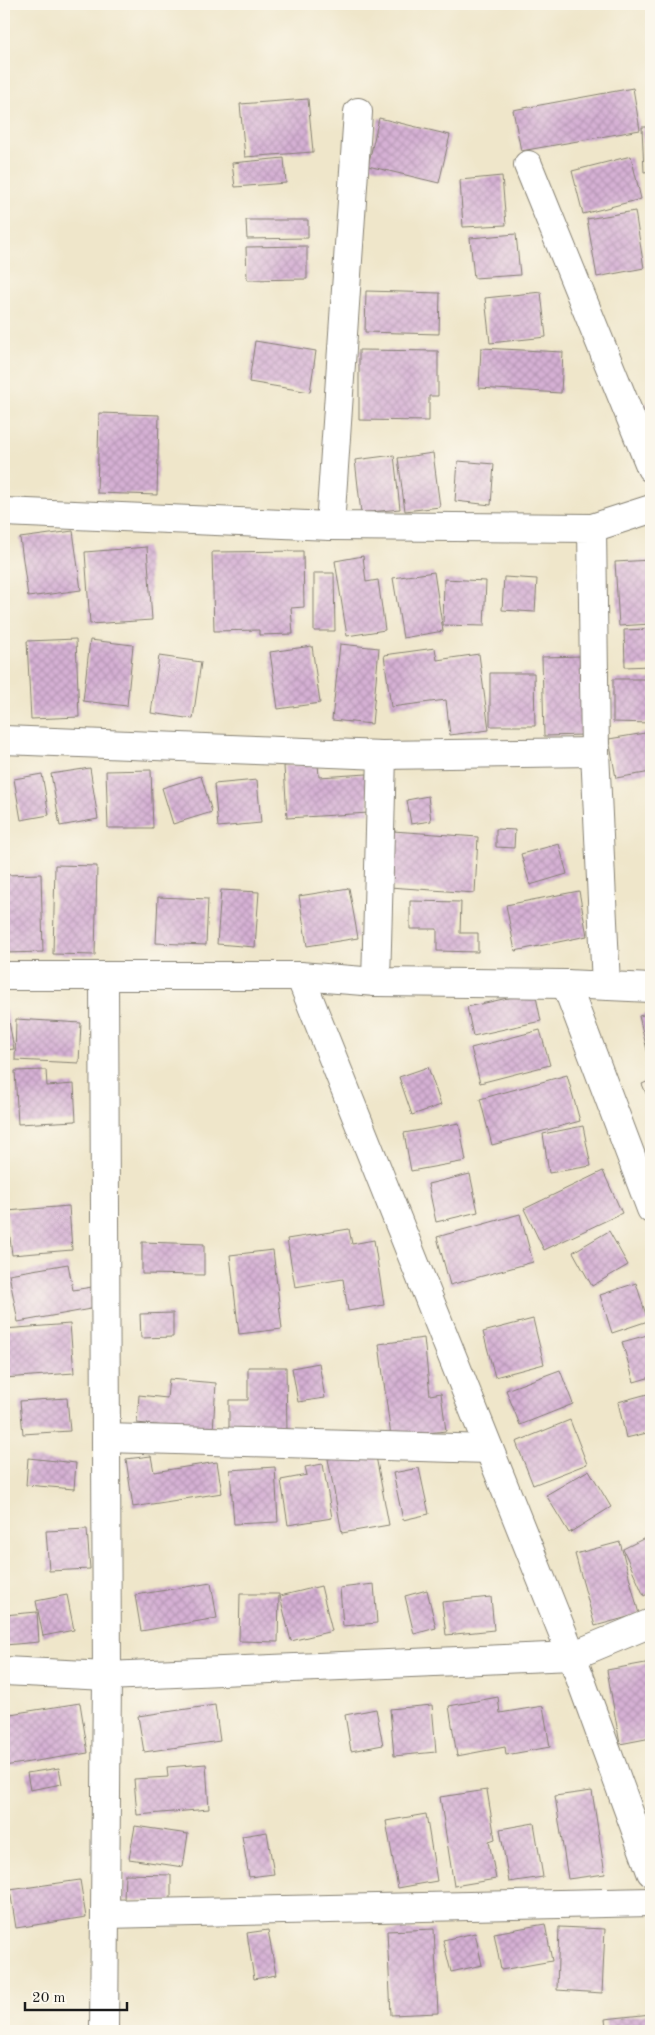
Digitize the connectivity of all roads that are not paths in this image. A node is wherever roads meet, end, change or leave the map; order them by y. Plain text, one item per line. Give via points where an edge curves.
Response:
1 (358, 112) dead end
2 (528, 164) dead end
3 (651, 468) edge
4 (651, 509) edge
5 (4, 512) edge
6 (330, 526) junction
7 (592, 528) junction
8 (4, 740) edge
9 (595, 752) junction
10 (382, 755) junction
11 (4, 976) edge
12 (300, 976) junction
13 (104, 977) junction
14 (376, 982) junction
15 (566, 984) junction
16 (606, 985) junction
17 (651, 988) edge
18 (651, 1209) edge
19 (106, 1438) junction
20 (489, 1449) junction
21 (651, 1623) edge
22 (572, 1656) junction
23 (4, 1671) edge
24 (107, 1676) junction
25 (651, 1872) edge
26 (651, 1902) edge
27 (105, 1914) junction
28 (104, 2031) edge

1 - 6 street
2 - 3 street
4 - 7 street
5 - 6 street
6 - 7 street
7 - 9 street
8 - 10 street
9 - 10 street
9 - 16 street
10 - 14 street
11 - 13 street
12 - 13 street
12 - 14 street
12 - 20 street
13 - 19 street
14 - 15 street
15 - 16 street
15 - 18 street
16 - 17 street
19 - 20 street
19 - 24 street
20 - 22 street
21 - 22 street
22 - 24 street
22 - 25 street
23 - 24 street
24 - 27 street
26 - 27 street
27 - 28 street

